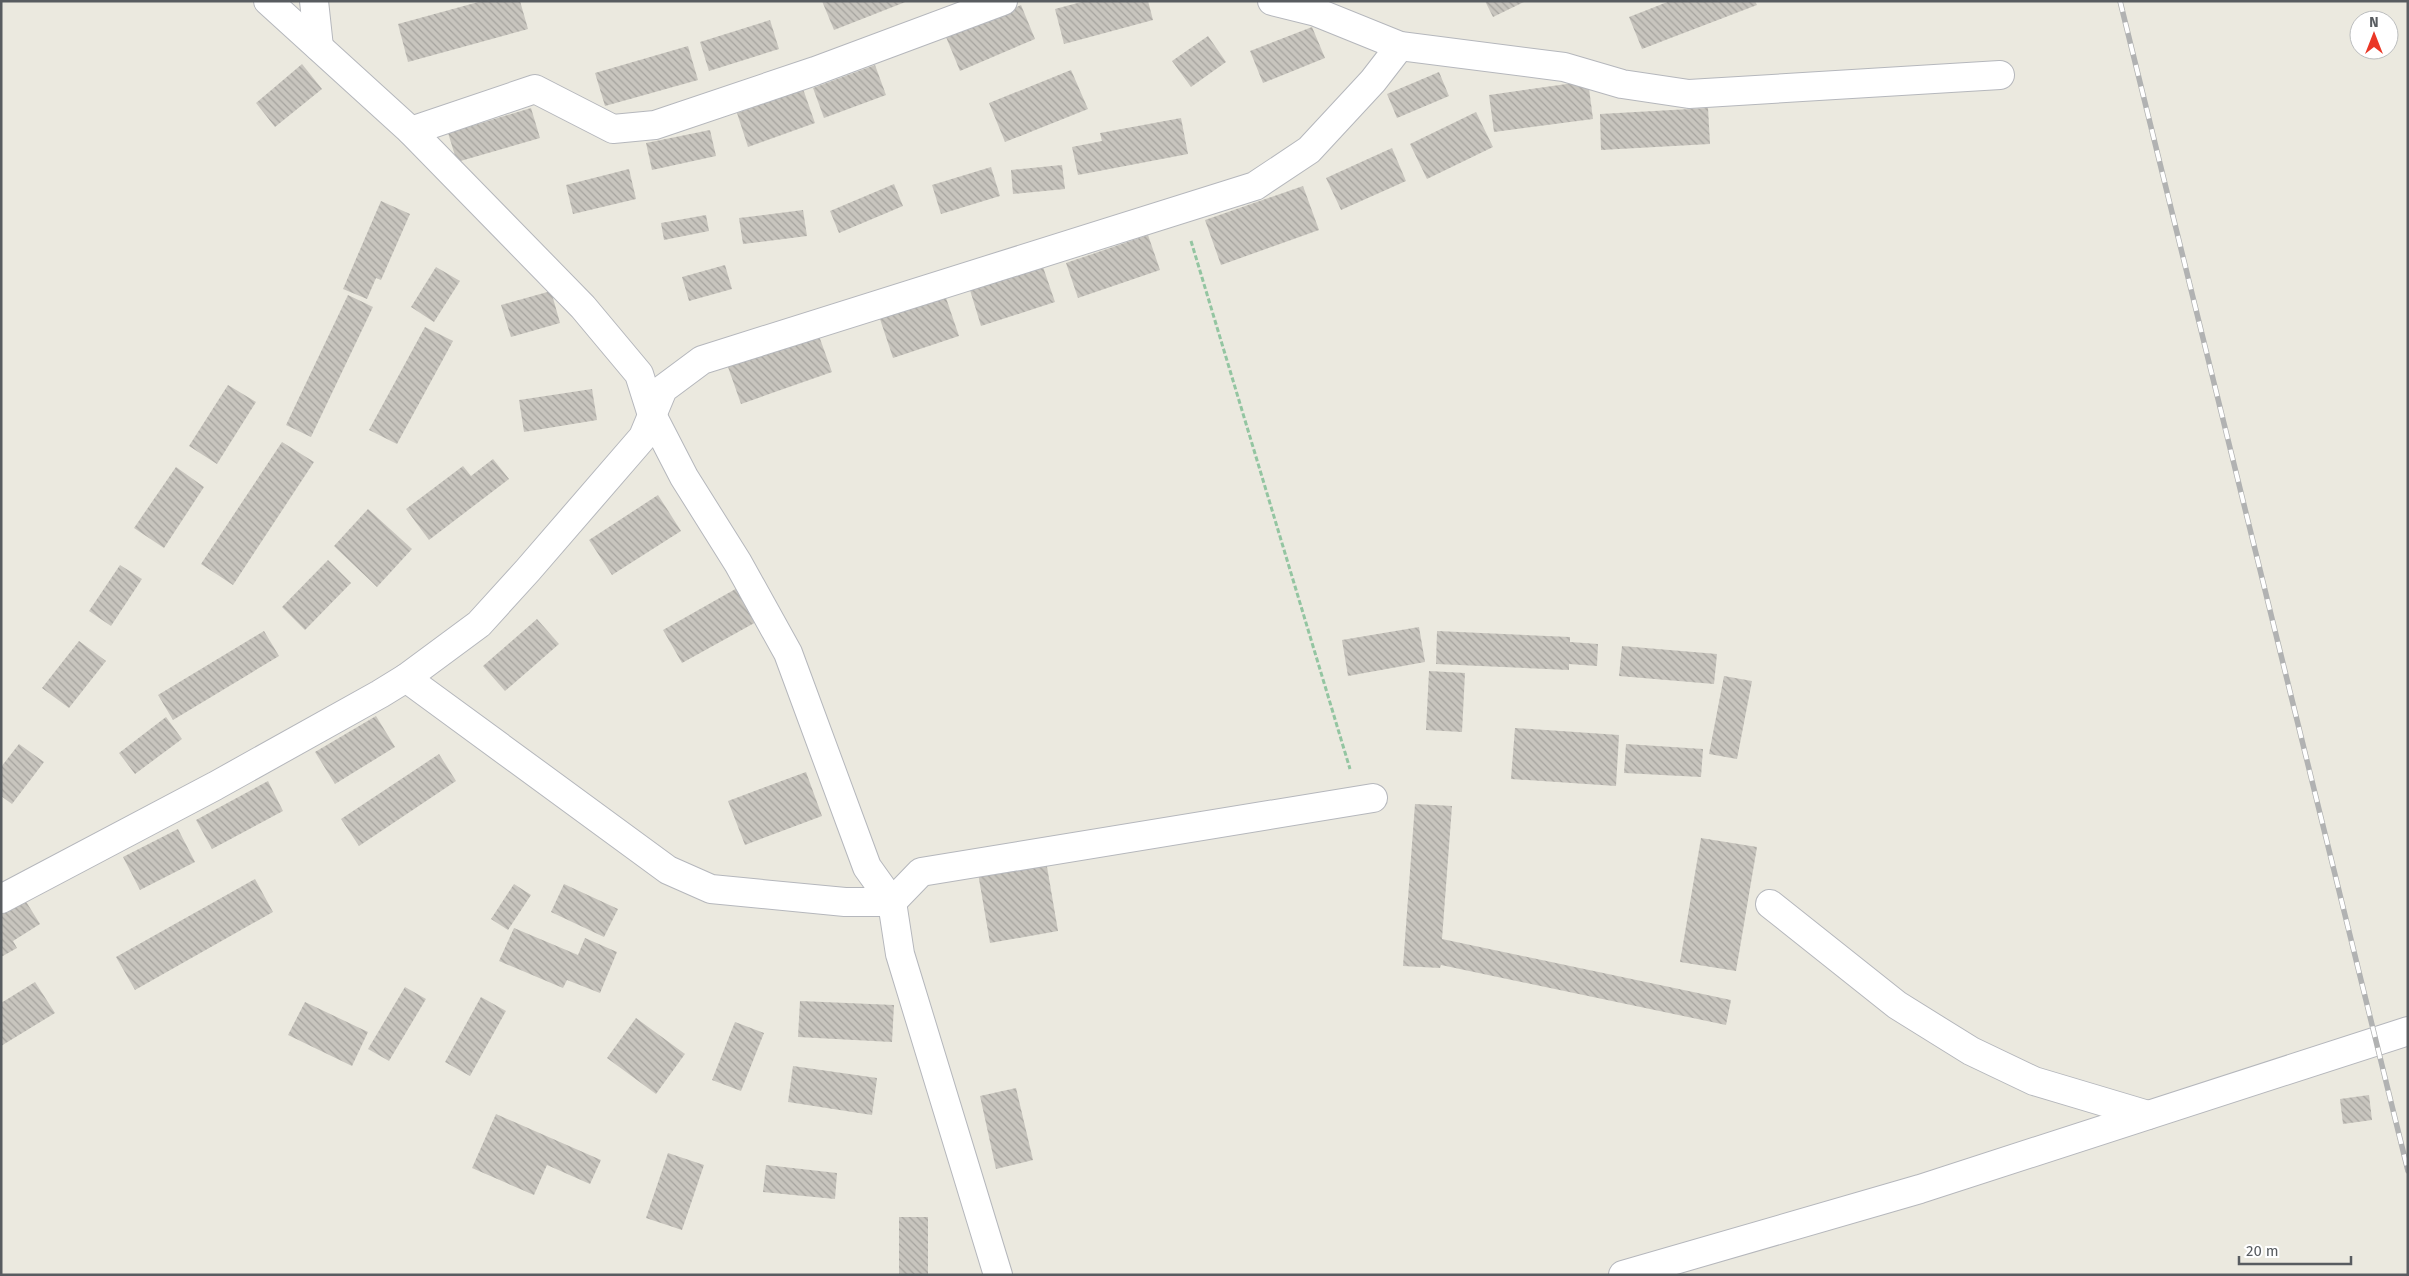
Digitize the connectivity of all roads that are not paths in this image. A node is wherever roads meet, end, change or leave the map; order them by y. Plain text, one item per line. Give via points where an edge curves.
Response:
1 (268, 1) edge
2 (314, 1) edge
3 (1003, 1) edge
4 (1272, 1) edge
5 (1400, 46) junction
6 (319, 47) junction
7 (2000, 75) dead end
8 (411, 131) junction
9 (652, 415) junction
10 (406, 678) junction
11 (1366, 799) road end
12 (1, 900) edge
13 (892, 902) junction
14 (1770, 904) dead end
15 (2408, 1031) edge
16 (2148, 1115) junction
17 (998, 1275) edge
18 (1623, 1275) edge

1 - 6 street
2 - 6 street
3 - 8 street via 815,71 655,125 613,129 535,90
4 - 5 street via 1316,12
5 - 7 street via 1564,67 1622,84 1689,94
5 - 9 street via 1373,81 1309,150 1255,186 702,360 663,389
6 - 8 street
8 - 9 street via 583,307 639,374
9 - 10 street via 643,437 479,624
9 - 13 street via 684,477 738,563 788,653 867,867
10 - 12 street via 215,786
10 - 13 street via 668,870 710,888 844,902
11 - 13 street via 921,872
13 - 17 street via 900,954
14 - 16 street via 1897,1005 1971,1051 2034,1081
15 - 16 street
16 - 18 street via 1920,1189

